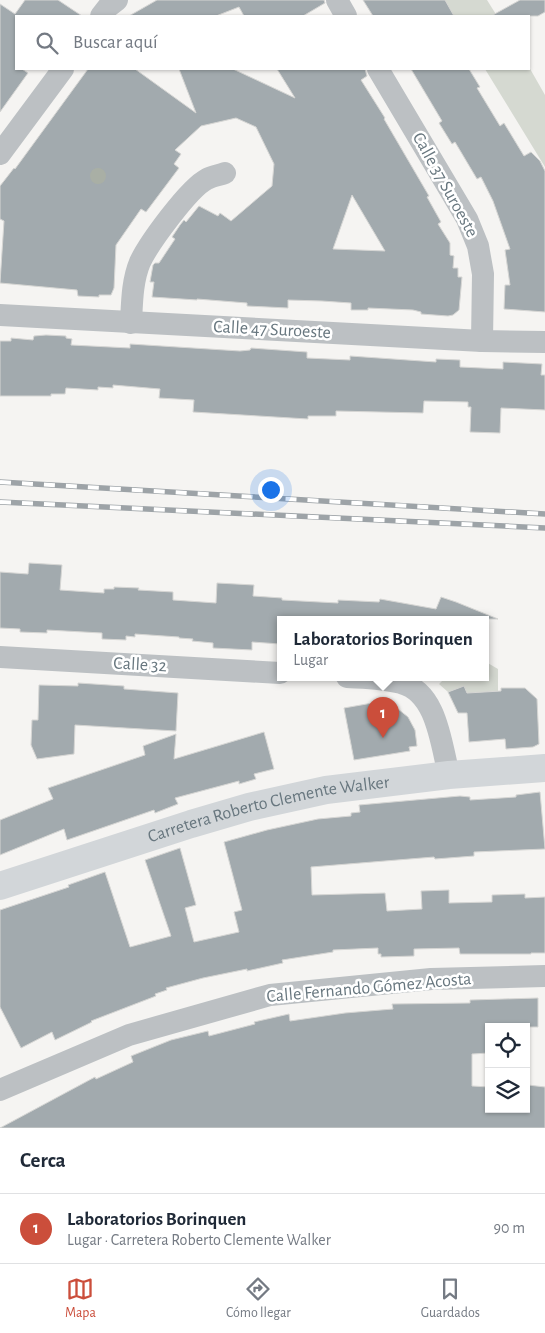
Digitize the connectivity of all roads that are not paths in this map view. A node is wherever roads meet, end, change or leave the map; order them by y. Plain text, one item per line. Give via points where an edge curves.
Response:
1 (117, 0) edge
2 (337, 0) edge
3 (102, 15) edge
4 (345, 15) edge
5 (62, 70) edge
6 (379, 70) edge
7 (0, 154) edge
8 (225, 173) dead end
9 (0, 315) edge
10 (131, 322) junction
11 (482, 341) junction
12 (545, 342) edge
13 (0, 657) edge
14 (277, 673) edge
15 (392, 681) edge
16 (545, 768) edge
17 (449, 775) junction
18 (0, 886) edge
19 (545, 976) edge
20 (0, 1090) edge

1 - 3 street
2 - 4 street
5 - 7 street
6 - 11 street, Calle 37 Suroeste via 467,219 478,246 483,274
8 - 10 street via 207,179 189,193 140,262 133,289
9 - 10 street, Calle 47 Suroeste
10 - 11 street, Calle 47 Suroeste
11 - 12 street, Calle 47 Suroeste
13 - 14 street, Calle 32
15 - 17 street via 403,683 422,694 432,712
16 - 17 main road, Carretera Roberto Clemente Walker
17 - 18 main road, Carretera Roberto Clemente Walker via 326,790 249,807
19 - 20 street, Calle Fernando Gómez Acosta via 431,980 270,995 129,1035

